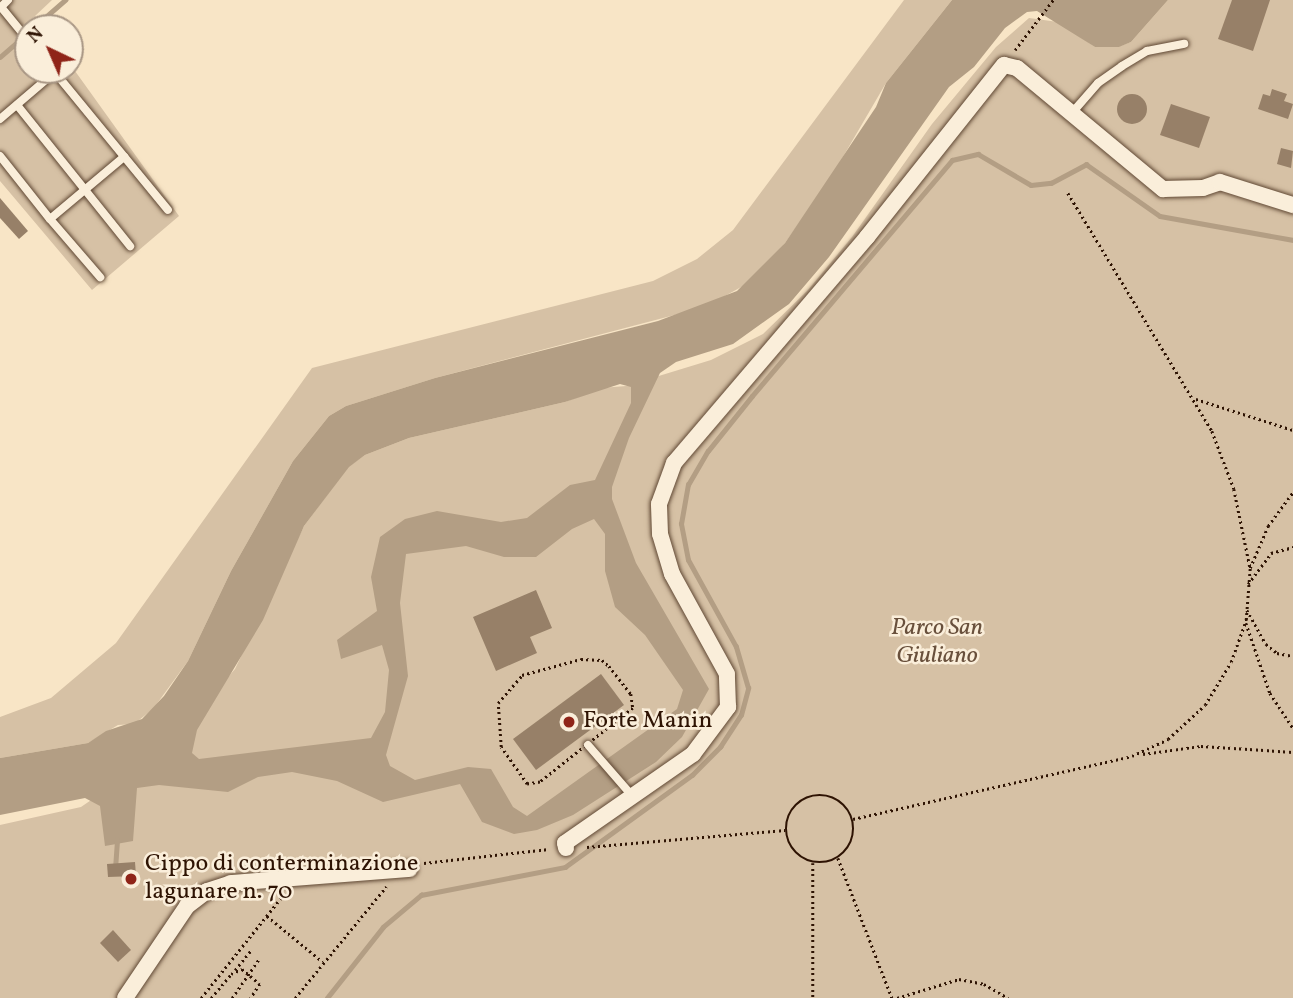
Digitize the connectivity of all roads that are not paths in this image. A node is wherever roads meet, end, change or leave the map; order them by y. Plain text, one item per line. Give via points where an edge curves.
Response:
1 (8, 0) edge
2 (0, 6) edge
3 (14, 22) edge
4 (1184, 44) dead end
5 (40, 84) edge
6 (65, 84) edge
7 (17, 105) junction
8 (1071, 114) junction
9 (0, 119) edge
10 (0, 156) edge
11 (124, 157) junction
12 (85, 190) junction
13 (1293, 205) edge
14 (167, 210) dead end
15 (50, 219) junction
16 (130, 246) dead end
17 (100, 276) dead end
18 (588, 745) road end
19 (629, 793) junction
20 (566, 848) road end
21 (409, 869) road end
22 (125, 998) edge

1 - 2 lane
2 - 3 lane
4 - 8 lane via 1147,51 1122,66 1098,83
5 - 7 lane
6 - 11 lane
7 - 9 lane
7 - 12 lane
8 - 13 street via 1163,189 1203,188 1220,181
8 - 19 street via 1017,68 1004,65 867,237 674,463 659,504 660,534 672,574 727,674 728,707 693,754
10 - 15 lane
11 - 12 lane
11 - 14 lane
12 - 15 lane
12 - 16 lane
15 - 17 lane
18 - 19 lane
19 - 20 street via 565,843
21 - 22 street via 231,883 197,897

